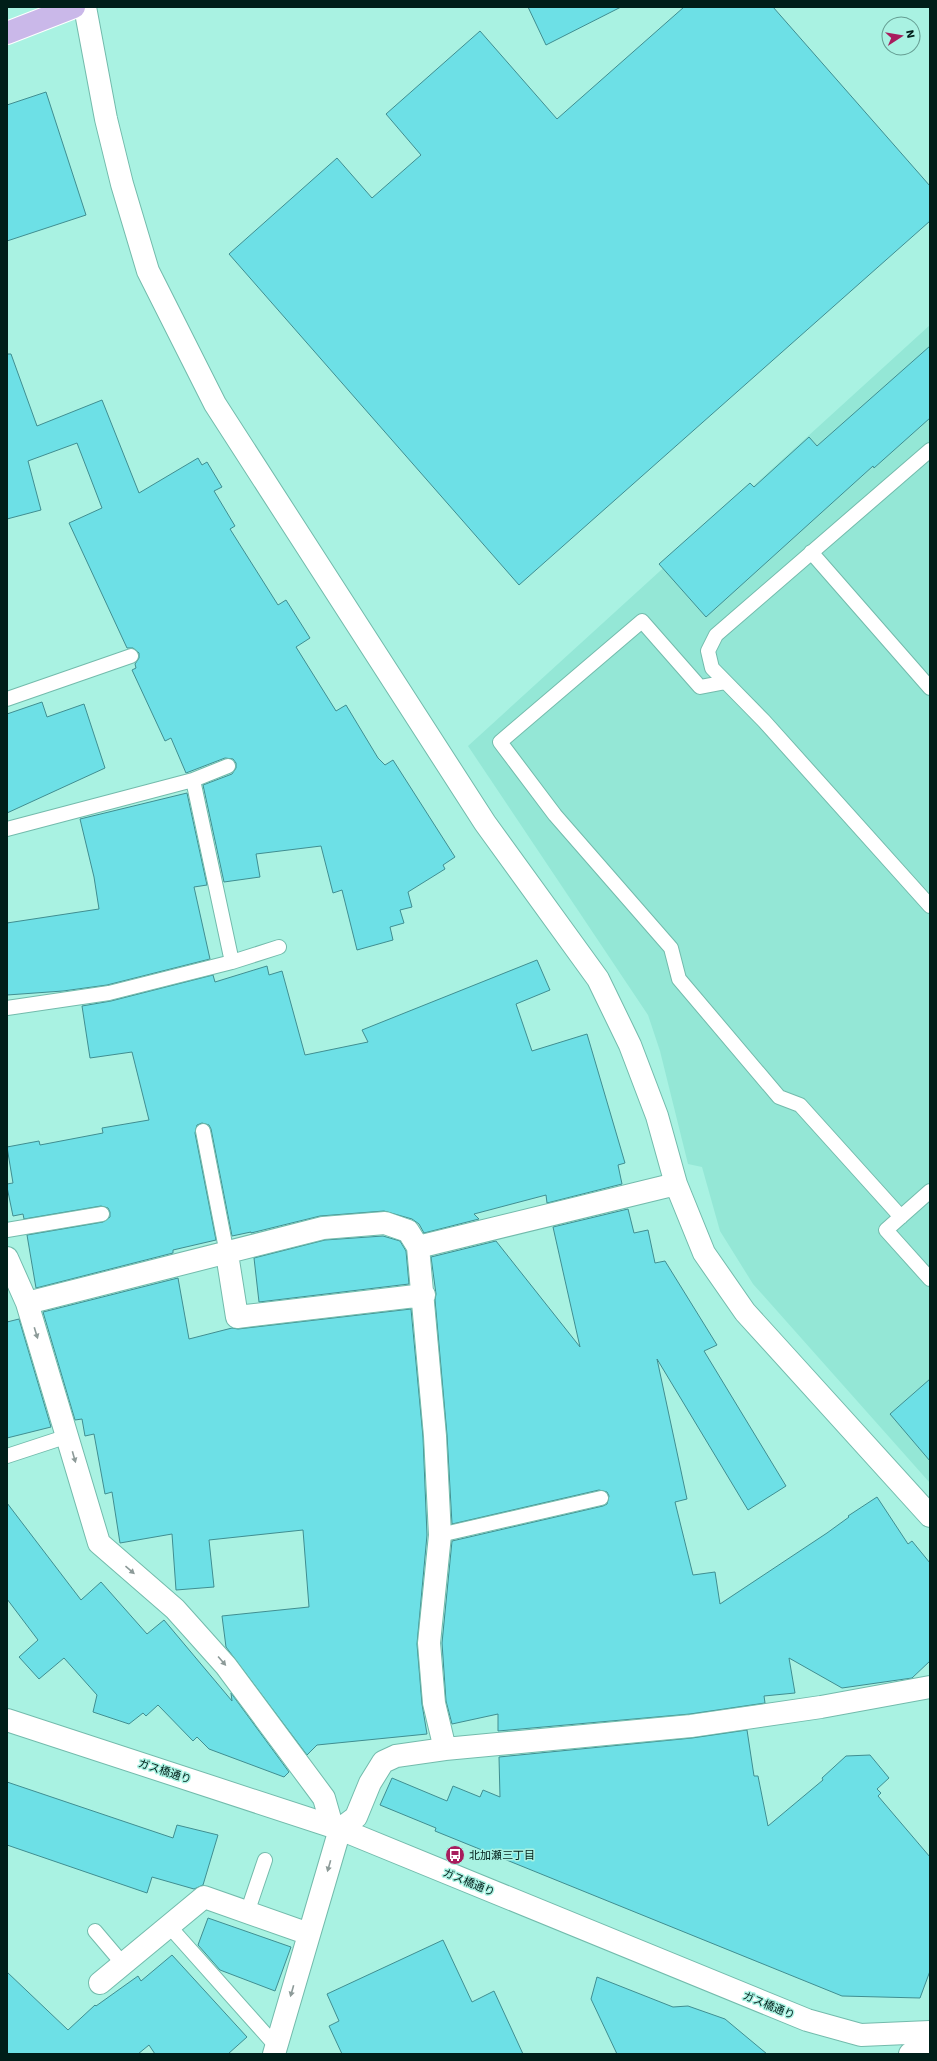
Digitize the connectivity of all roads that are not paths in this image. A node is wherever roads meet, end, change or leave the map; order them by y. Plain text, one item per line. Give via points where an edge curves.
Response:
1 (74, 7) edge
2 (85, 7) edge
3 (7, 33) edge
4 (930, 450) edge
5 (811, 552) junction
6 (131, 656) dead end
7 (726, 682) junction
8 (930, 688) edge
9 (7, 699) edge
10 (228, 766) dead end
11 (193, 780) junction
12 (7, 829) edge
13 (930, 906) edge
14 (278, 947) dead end
15 (232, 962) junction
16 (7, 1008) edge
17 (203, 1131) dead end
18 (676, 1184) junction
19 (930, 1191) edge
20 (102, 1214) dead end
21 (901, 1216) junction
22 (7, 1230) edge
23 (418, 1247) junction
24 (227, 1254) junction
25 (7, 1258) edge
26 (930, 1279) edge
27 (424, 1295) junction
28 (28, 1303) junction
29 (68, 1436) junction
30 (7, 1456) edge
31 (602, 1498) dead end
32 (930, 1516) edge
33 (440, 1535) junction
34 (930, 1687) edge
35 (7, 1720) edge
36 (445, 1749) junction
37 (336, 1827) junction
38 (265, 1860) dead end
39 (247, 1913) junction
40 (169, 1926) junction
41 (95, 1931) dead end
42 (309, 1934) junction
43 (123, 1964) junction
44 (100, 1983) dead end
45 (930, 2032) edge
46 (930, 2045) edge
47 (275, 2050) edge
48 (910, 2054) edge

1 - 3 main road
2 - 18 street via 106,119 148,271 216,404 485,823 598,979 630,1045 658,1116
4 - 5 lane
5 - 7 lane via 716,635 708,651 712,668
5 - 8 lane
6 - 9 lane
7 - 13 lane
7 - 21 lane via 700,688 642,621 500,742 555,815 671,948 679,979 754,1068 779,1097 800,1105
10 - 11 lane
11 - 12 lane
11 - 15 lane
14 - 15 lane
15 - 16 lane via 109,993
17 - 24 lane
18 - 23 street
18 - 32 street via 704,1253 745,1312
19 - 21 lane
20 - 22 lane
21 - 26 lane via 886,1230
23 - 24 street via 408,1231 385,1223 323,1228
23 - 27 street
24 - 27 street via 237,1317
24 - 28 street
25 - 28 street
27 - 33 street
28 -> 29 street
29 - 30 lane
29 -> 37 street via 99,1543 175,1609 226,1666 324,1798
31 - 33 lane
33 - 36 street via 429,1643 434,1703
34 - 36 street via 821,1707 691,1726
35 - 37 street, ガス橋通り
36 - 37 street via 396,1756 383,1762 370,1783 356,1817
37 -> 42 street
37 - 45 street, ガス橋通り via 807,2020 860,2035
38 - 39 lane
39 - 40 street via 204,1897
39 - 42 street
40 - 43 street
40 - 47 lane
41 - 43 lane
42 -> 47 street
43 - 44 street
46 - 48 street

